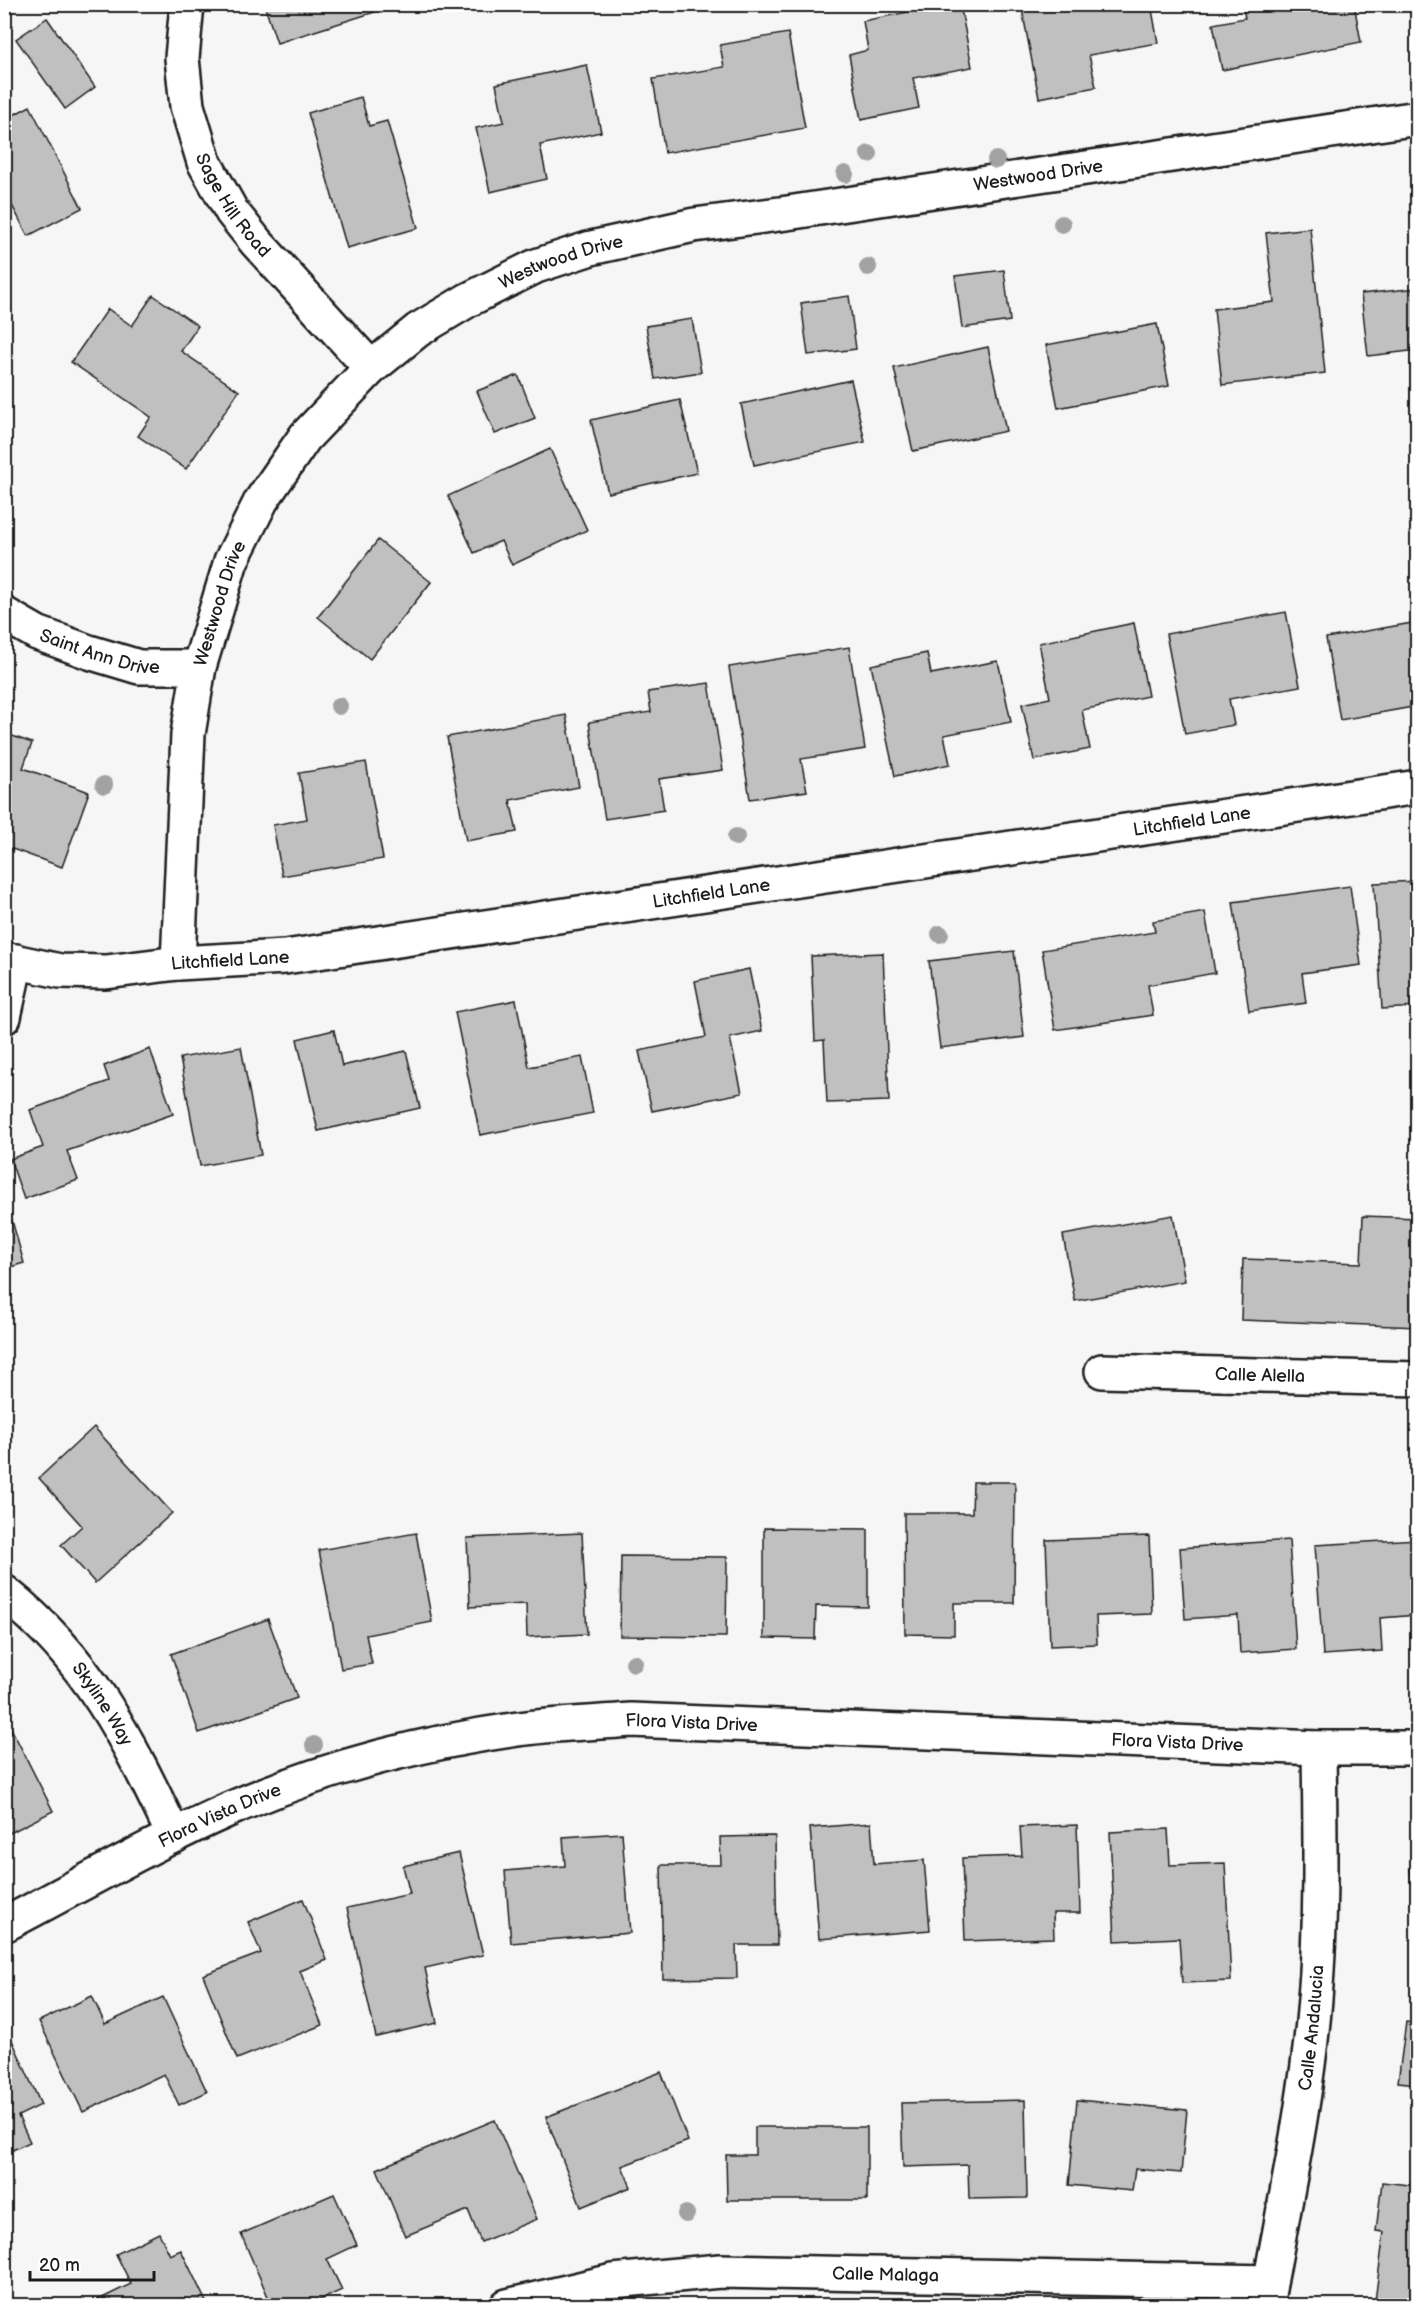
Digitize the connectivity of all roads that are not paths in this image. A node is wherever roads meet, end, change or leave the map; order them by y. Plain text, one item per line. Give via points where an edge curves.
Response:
1 (188, 4) edge
2 (1418, 118) edge
3 (371, 368) junction
4 (4, 614) edge
5 (199, 667) junction
6 (1418, 787) edge
7 (10, 960) edge
8 (178, 963) junction
9 (4, 1017) edge
10 (1102, 1371) dead end
11 (1418, 1379) edge
12 (4, 1592) edge
13 (1319, 1748) junction
14 (1418, 1748) edge
15 (174, 1836) junction
16 (4, 1925) edge
17 (1268, 2294) edge
18 (593, 2295) edge
19 (507, 2306) edge

1 - 3 street, Sage Hill Road via 182,58 187,106 204,162 232,212 256,242
2 - 3 street, Westwood Drive via 694,225 591,248 536,266 468,300 418,330
3 - 5 street, Westwood Drive via 305,437 261,501 231,561
4 - 5 street, Saint Ann Drive via 37,633 139,667
5 - 8 street, Westwood Drive via 188,734
6 - 8 street, Litchfield Lane via 285,957
7 - 8 street, Litchfield Lane via 60,970 106,972
7 - 9 street
10 - 11 street, Calle Alella
12 - 15 street, Skyline Way via 41,1622 86,1675 124,1734
13 - 14 street, Flora Vista Drive
13 - 15 street, Flora Vista Drive via 631,1720 519,1729 409,1749 337,1769 232,1808
13 - 17 street, Calle Andalucia via 1315,2000 1303,2099
15 - 16 street, Flora Vista Drive
17 - 18 street, Calle Malaga via 720,2271 613,2281
18 - 19 street, Calle Malaga

